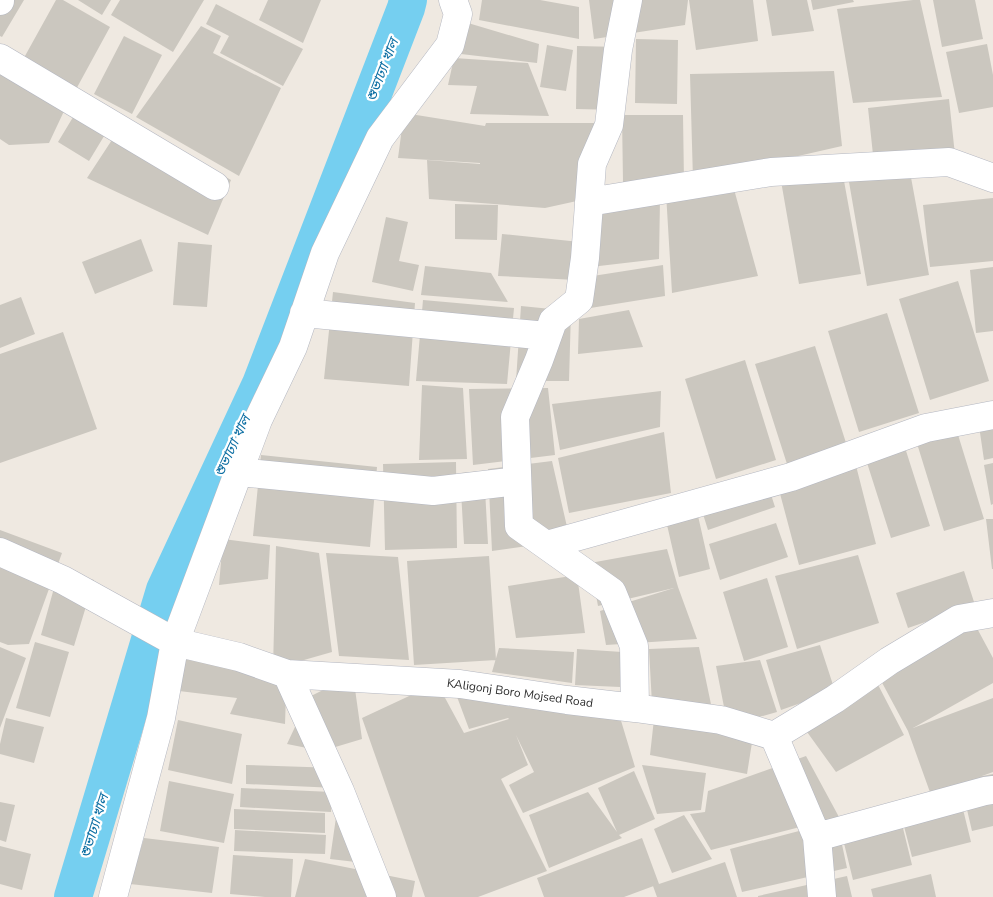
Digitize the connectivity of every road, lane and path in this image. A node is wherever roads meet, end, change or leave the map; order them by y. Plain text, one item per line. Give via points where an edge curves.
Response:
1 (453, 0) edge
2 (628, 0) edge
3 (0, 58) edge
4 (993, 178) edge
5 (215, 186) dead end
6 (589, 202) junction
7 (304, 313) junction
8 (547, 336) junction
9 (993, 415) edge
10 (239, 472) junction
11 (517, 481) junction
12 (547, 546) junction
13 (0, 552) edge
14 (993, 613) edge
15 (175, 642) junction
16 (287, 674) junction
17 (635, 708) junction
18 (774, 736) junction
19 (993, 790) edge
20 (817, 836) junction
21 (113, 897) edge
22 (382, 897) edge
23 (822, 897) edge

1 - 7 street via 458,14 450,45 380,138 324,253
2 - 6 street via 609,125 592,164
3 - 5 street
4 - 6 street via 948,162 771,172
6 - 8 street via 579,300 552,321
7 - 8 street
7 - 10 street via 293,347 258,420
8 - 11 street via 515,417
9 - 12 street via 926,428 791,477
10 - 11 street via 433,491
10 - 15 street
11 - 12 street via 519,526
12 - 17 street via 612,592 634,646
13 - 15 street, KAligonj Boro Mojsed Road via 63,580
14 - 18 street via 959,620
15 - 16 street, KAligonj Boro Mojsed Road via 239,657
15 - 21 street via 161,718
16 - 17 street, KAligonj Boro Mojsed Road via 460,684
16 - 22 street via 340,791
17 - 18 street, KAligonj Boro Mojsed Road via 722,720
18 - 20 street
19 - 20 street
20 - 23 street

